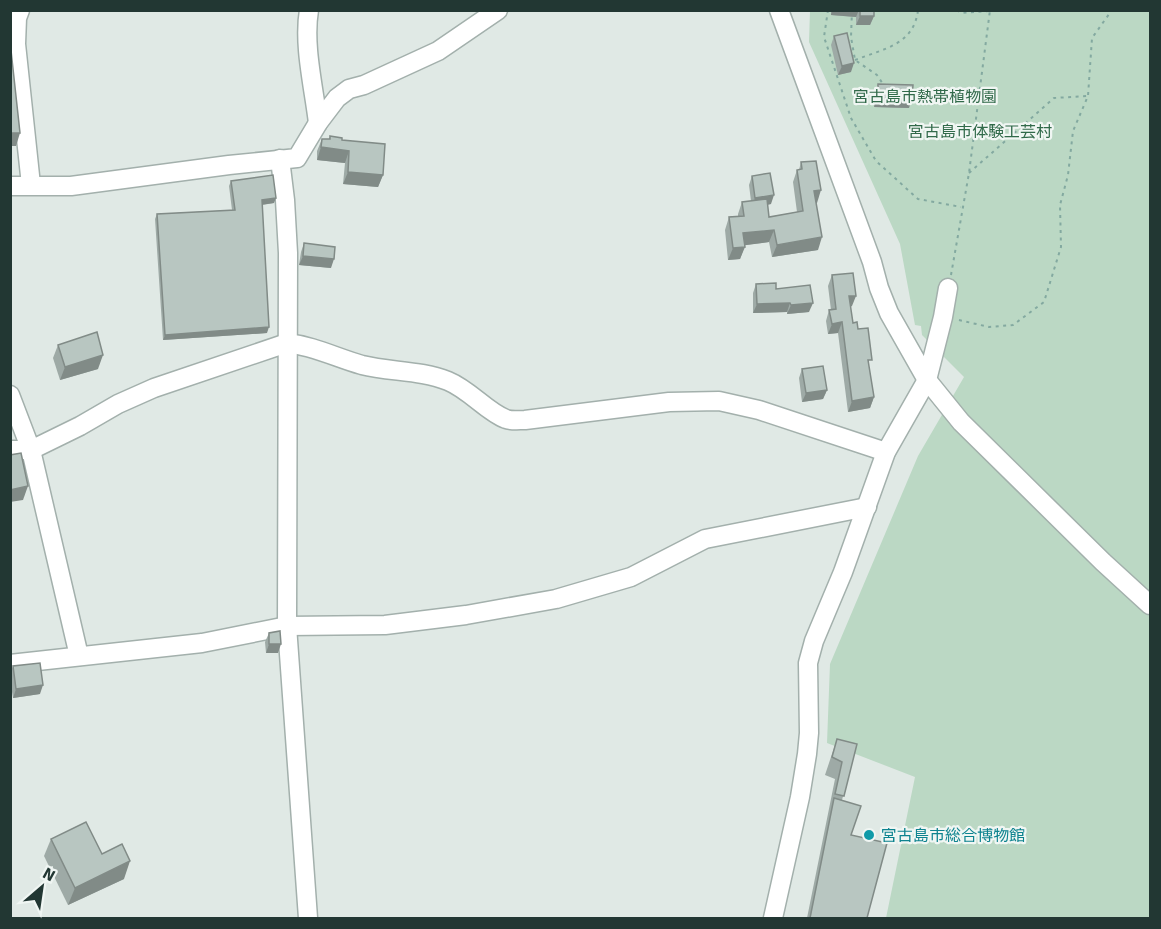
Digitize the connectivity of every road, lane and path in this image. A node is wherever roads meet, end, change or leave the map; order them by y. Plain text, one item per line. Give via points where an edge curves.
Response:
1 (20, 10) edge
2 (309, 10) edge
3 (498, 10) edge
4 (779, 10) edge
5 (828, 10) edge
6 (852, 10) edge
7 (918, 10) edge
8 (957, 10) edge
9 (1112, 10) edge
10 (990, 11) edge
11 (855, 60) junction
12 (886, 88) edge
13 (1088, 96) junction
14 (318, 123) junction
15 (280, 159) junction
16 (969, 173) junction
17 (31, 185) junction
18 (10, 186) edge
19 (961, 207) junction
20 (948, 288) joint
21 (943, 317) junction
22 (287, 343) junction
23 (927, 380) junction
24 (10, 395) edge
25 (10, 450) edge
26 (31, 450) junction
27 (886, 452) junction
28 (867, 507) junction
29 (1150, 605) edge
30 (287, 626) junction
31 (79, 656) junction
32 (10, 664) edge
33 (308, 918) edge
34 (773, 918) edge

1 - 17 street via 16,44
2 - 14 street
3 - 14 street via 438,51 349,90 337,98
4 - 23 street via 879,288
5 - 19 path via 825,37 852,118 876,161 918,199
6 - 11 path
7 - 11 path via 912,32 900,42
8 - 10 path
9 - 13 path via 1092,38
10 - 16 path
11 - 12 path via 877,75
13 - 16 path via 1054,98
13 - 21 path via 1072,131 1068,175 1060,205 1061,247 1044,302 1013,325 989,327
14 - 15 street via 297,158
15 - 17 street via 71,186
15 - 22 street via 288,253
16 - 19 path
17 - 18 street
19 - 20 path
20 - 21 street
21 - 23 street
22 - 26 street via 154,388
22 - 27 street via 363,365 448,381 507,419 669,402 719,401 759,410
22 - 30 street
23 - 27 street
23 - 29 street via 976,437
24 - 26 street
25 - 26 street
26 - 31 street
27 - 28 street
28 - 30 street via 705,538 631,576 556,600 385,625
28 - 34 street via 808,663 807,754
30 - 31 street via 202,643
30 - 33 street
31 - 32 street

